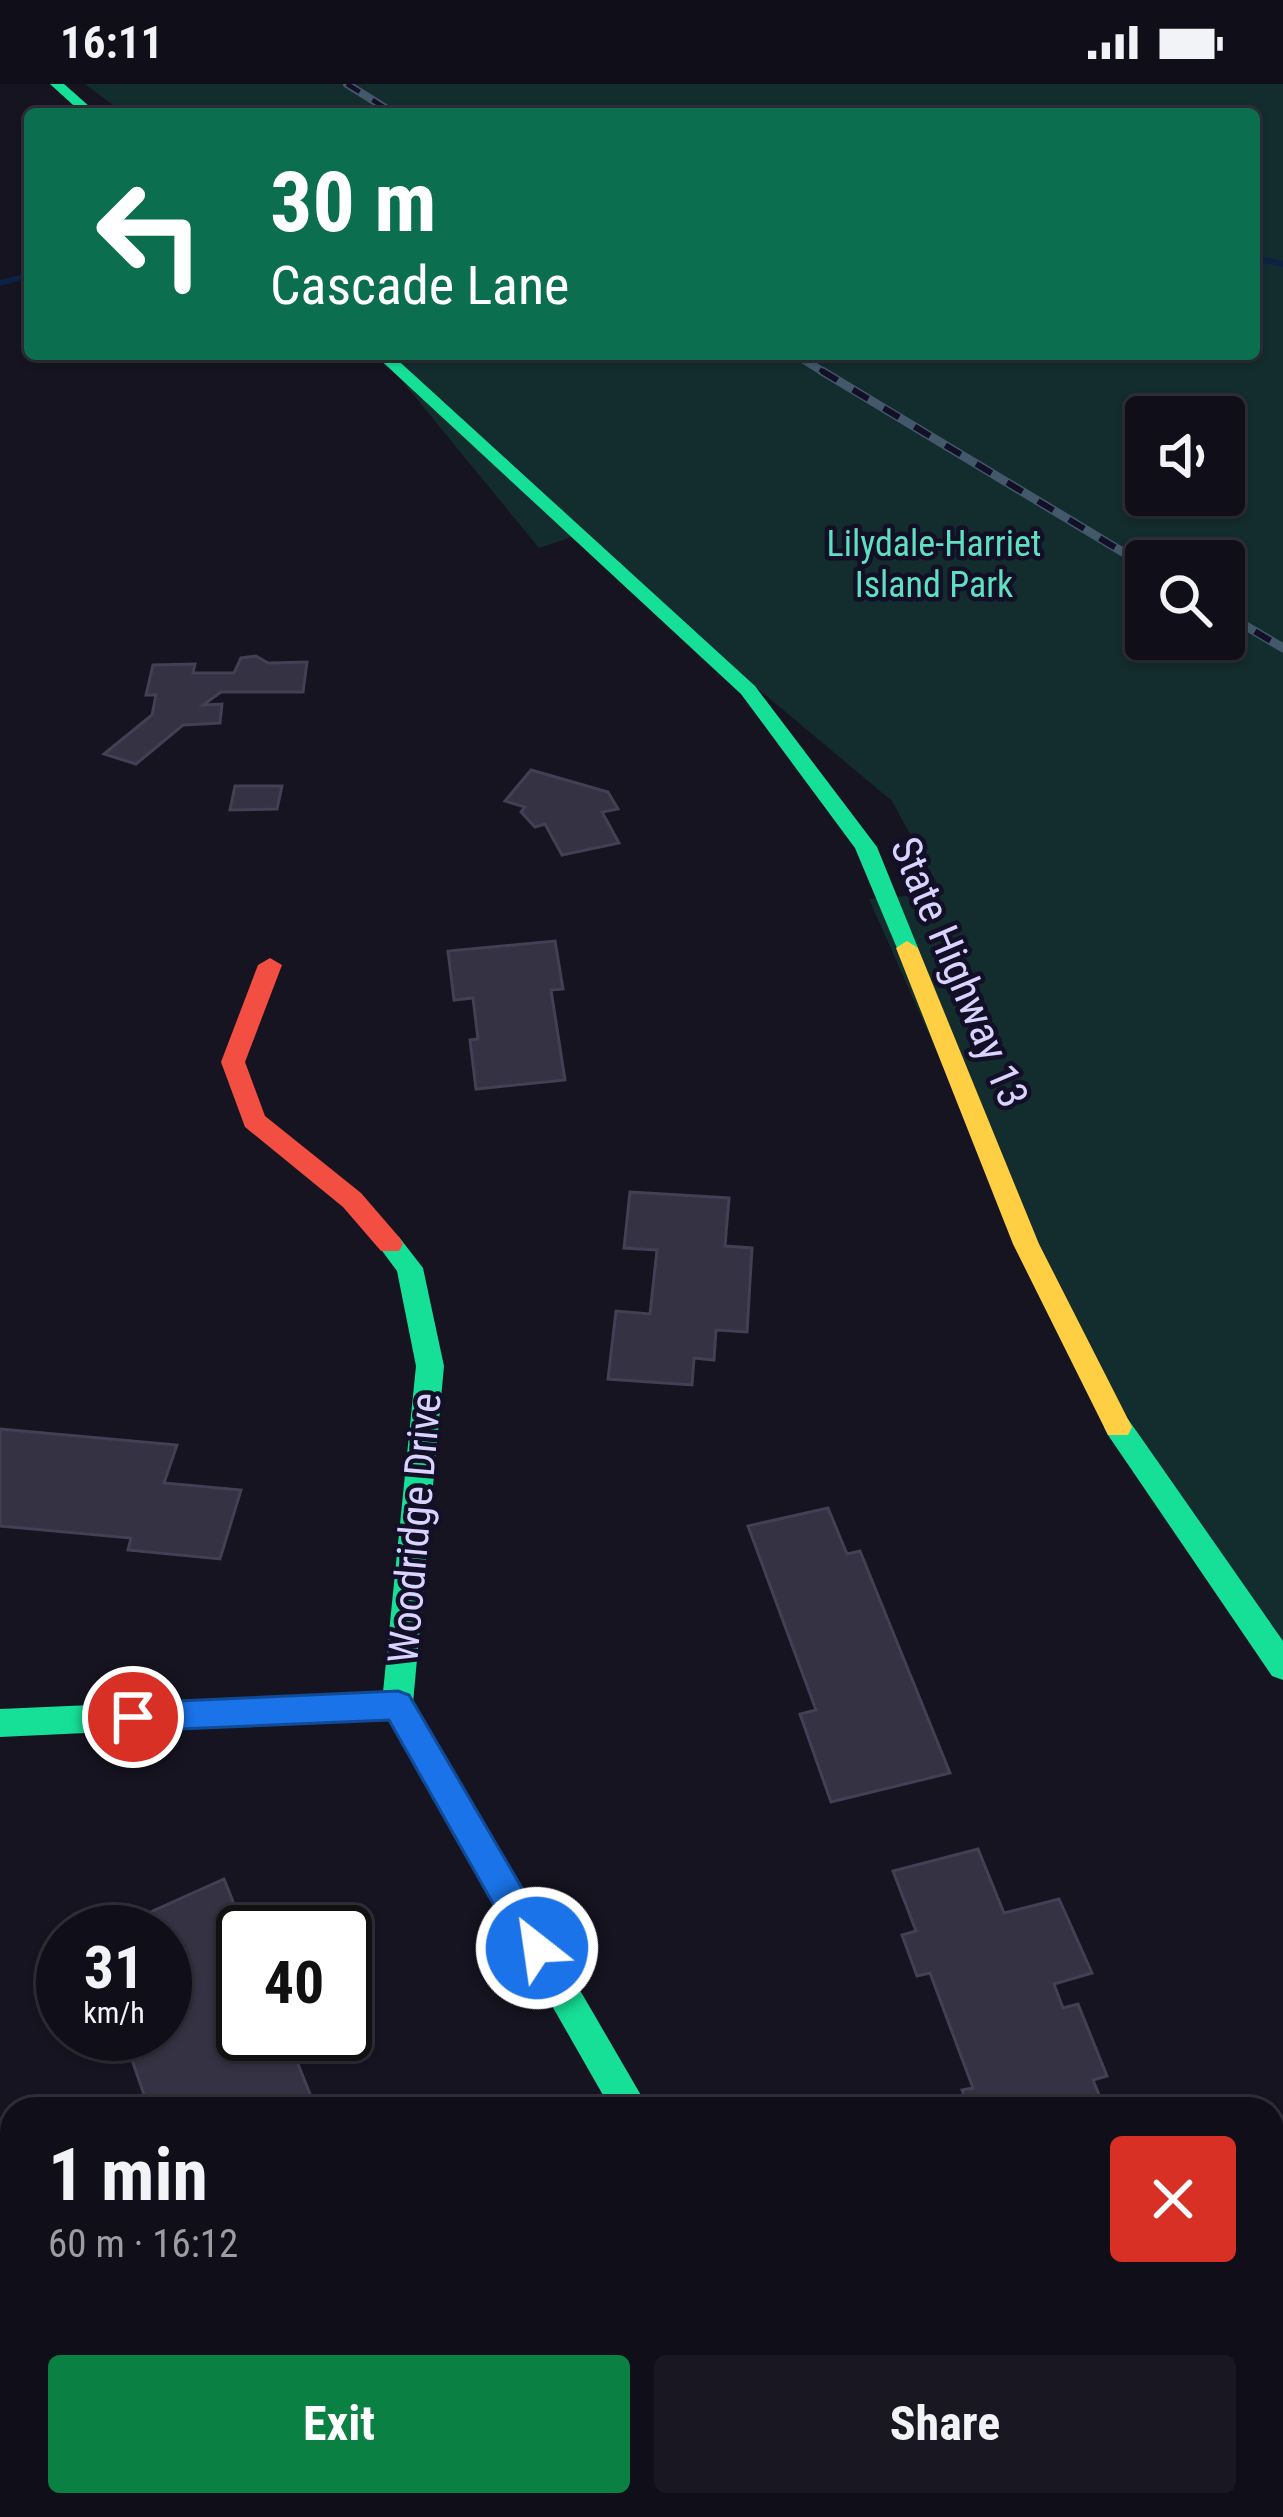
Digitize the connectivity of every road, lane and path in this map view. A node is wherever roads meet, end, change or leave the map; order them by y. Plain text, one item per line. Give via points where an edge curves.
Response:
1 (56, 84) edge
2 (85, 108) edge
3 (389, 360) edge
4 (269, 965) dead end
5 (1283, 1666) edge
6 (398, 1706) junction
7 (0, 1723) edge
8 (624, 2097) edge

1 - 2 street
3 - 5 street, State Highway 13 via 748,690 866,847 1026,1244 1126,1443
4 - 6 street, Woodridge Drive via 233,1062 254,1121 352,1200 410,1268 430,1366
6 - 7 street
6 - 8 street, Woodridge Drive

